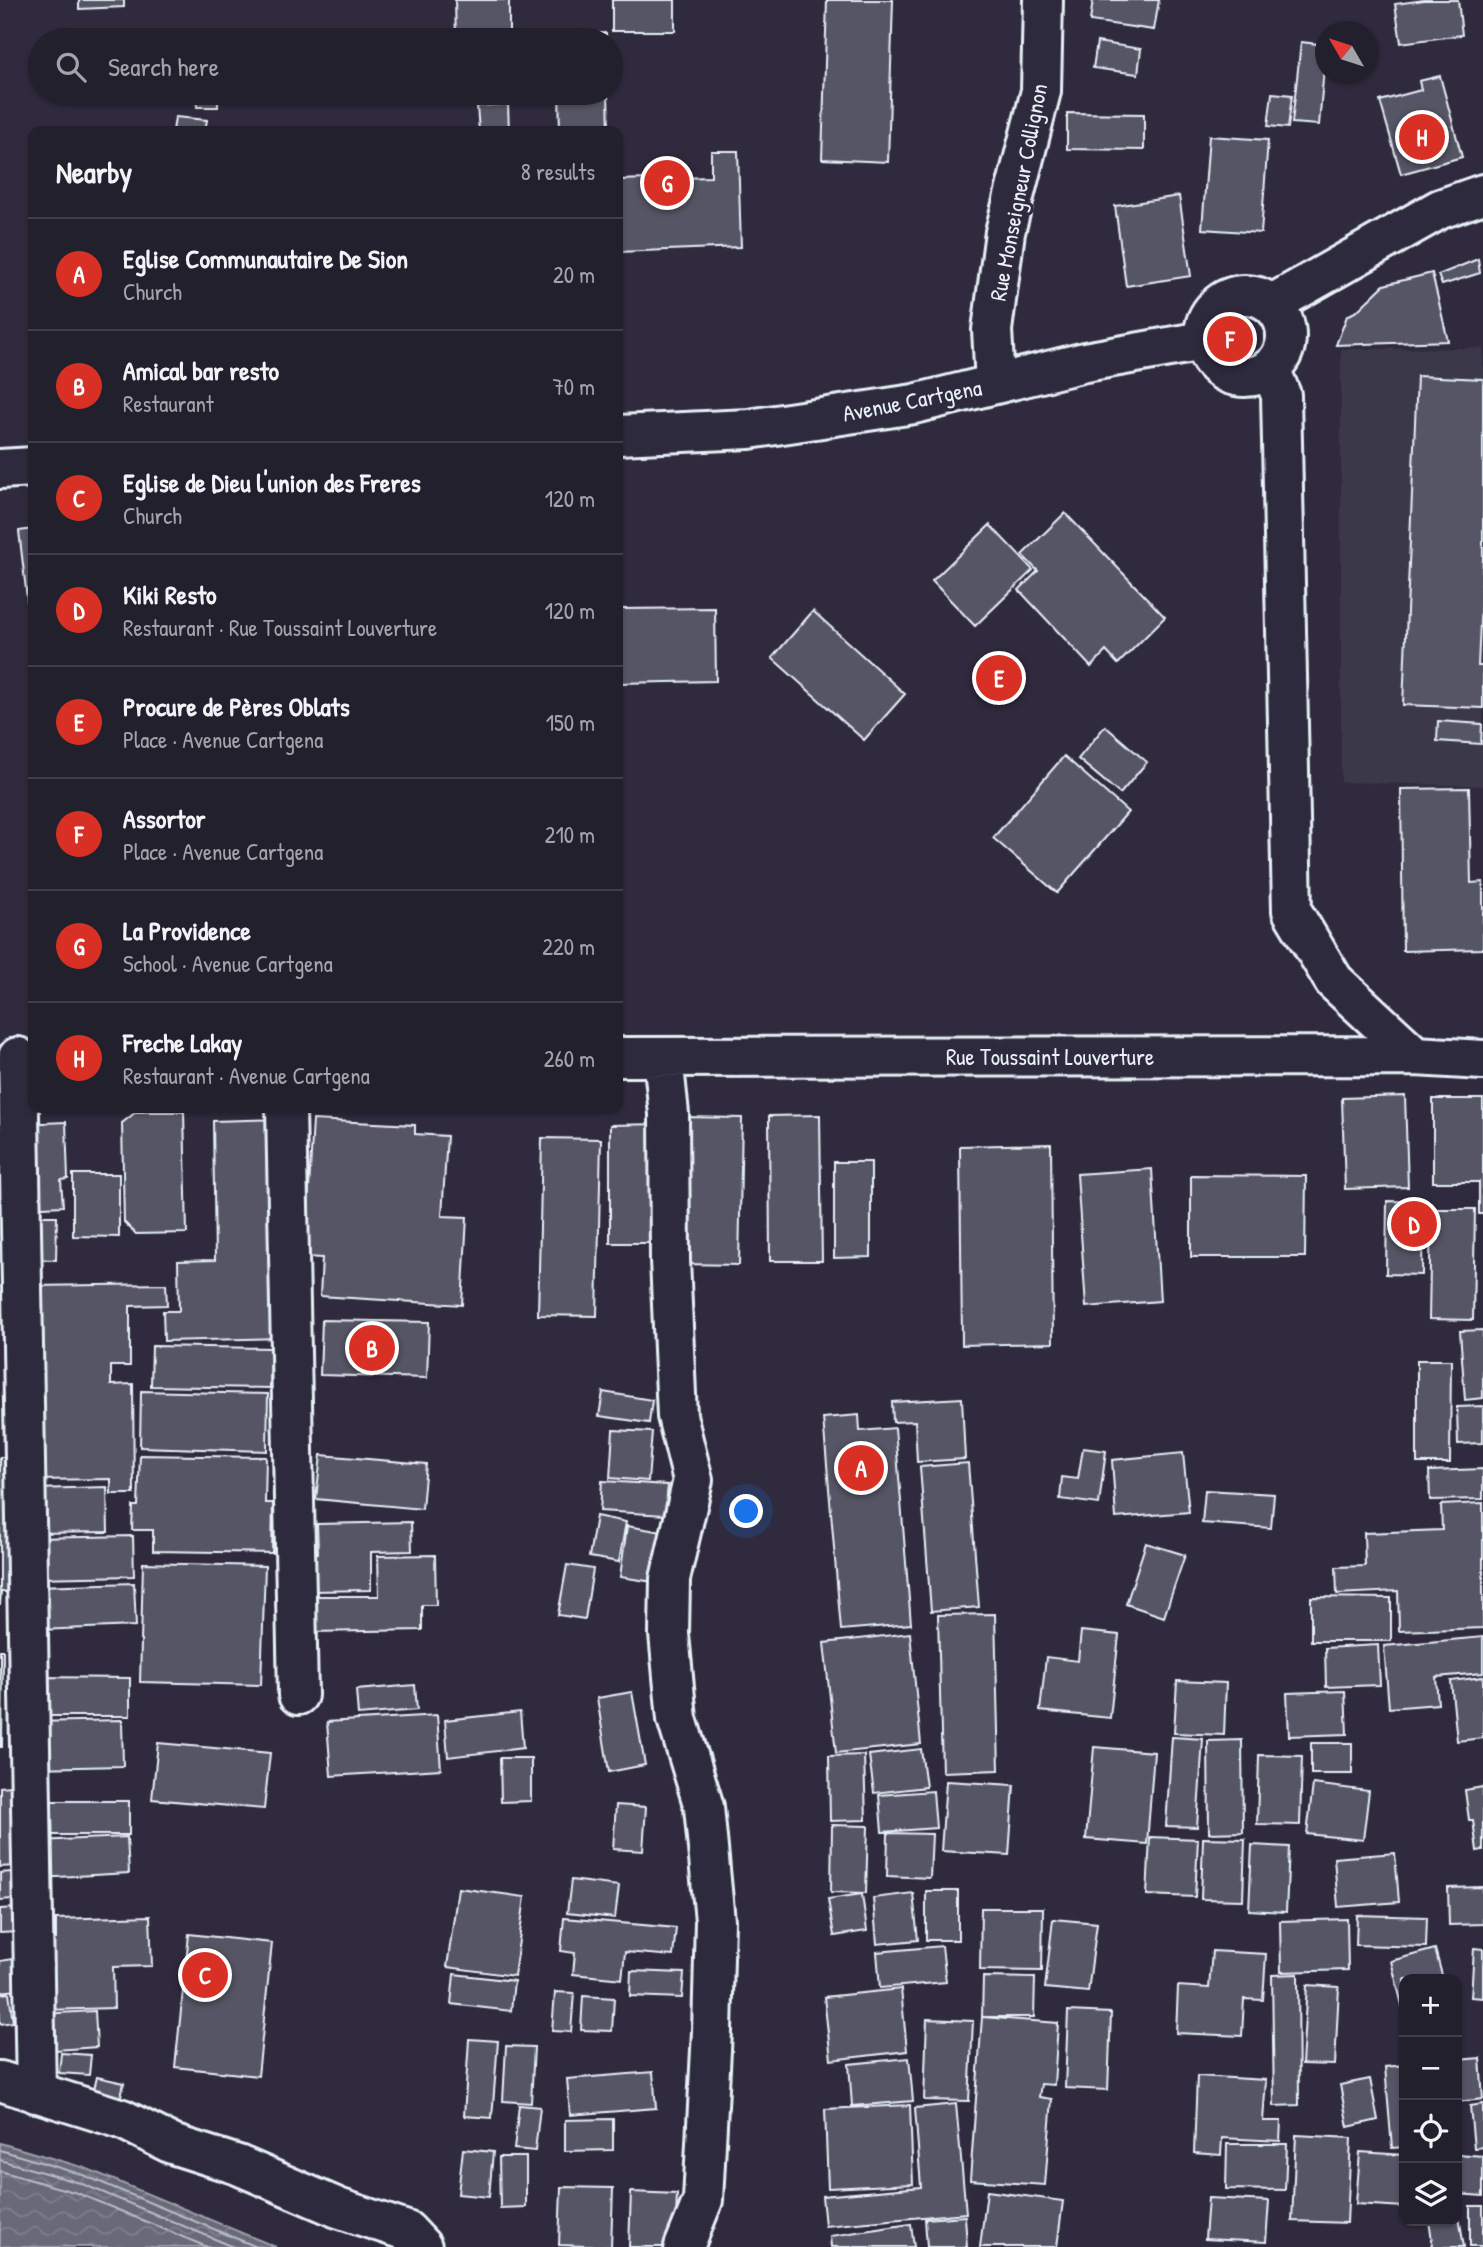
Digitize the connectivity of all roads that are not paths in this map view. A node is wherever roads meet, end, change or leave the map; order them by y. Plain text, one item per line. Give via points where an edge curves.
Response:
1 (1043, 0) edge
2 (1483, 194) edge
3 (1272, 304) junction
4 (1203, 341) junction
5 (1270, 368) junction
6 (995, 383) junction
7 (623, 435) edge
8 (28, 467) edge
9 (0, 469) edge
10 (623, 1056) edge
11 (663, 1056) junction
12 (1415, 1056) junction
13 (17, 1057) edge
14 (1483, 1060) edge
15 (286, 1113) edge
16 (298, 1695) dead end
17 (0, 2081) edge
18 (36, 2093) junction
19 (422, 2247) edge
20 (684, 2247) edge

1 - 6 street, Rue Monseigneur Collignon via 1041,91 1005,232 992,330
2 - 3 street via 1440,209
3 - 4 street via 1246,294 1220,303 1210,314
3 - 5 street via 1286,329 1280,358
4 - 5 street via 1213,363 1234,376 1247,378
4 - 6 street, Avenue Cartgena
5 - 12 street via 1281,395 1292,911 1334,981
6 - 7 street, Avenue Cartgena via 914,404 749,429
8 - 9 street
10 - 11 street, Rue Toussaint Louverture
11 - 12 street, Rue Toussaint Louverture
11 - 20 street via 669,1114 677,1416 693,1480 670,1579 669,1634 677,1719 704,1807 715,1921 703,2200
12 - 14 street, Rue Toussaint Louverture
13 - 18 street
15 - 16 street
17 - 18 street
18 - 19 street via 122,2119 172,2144 407,2231

